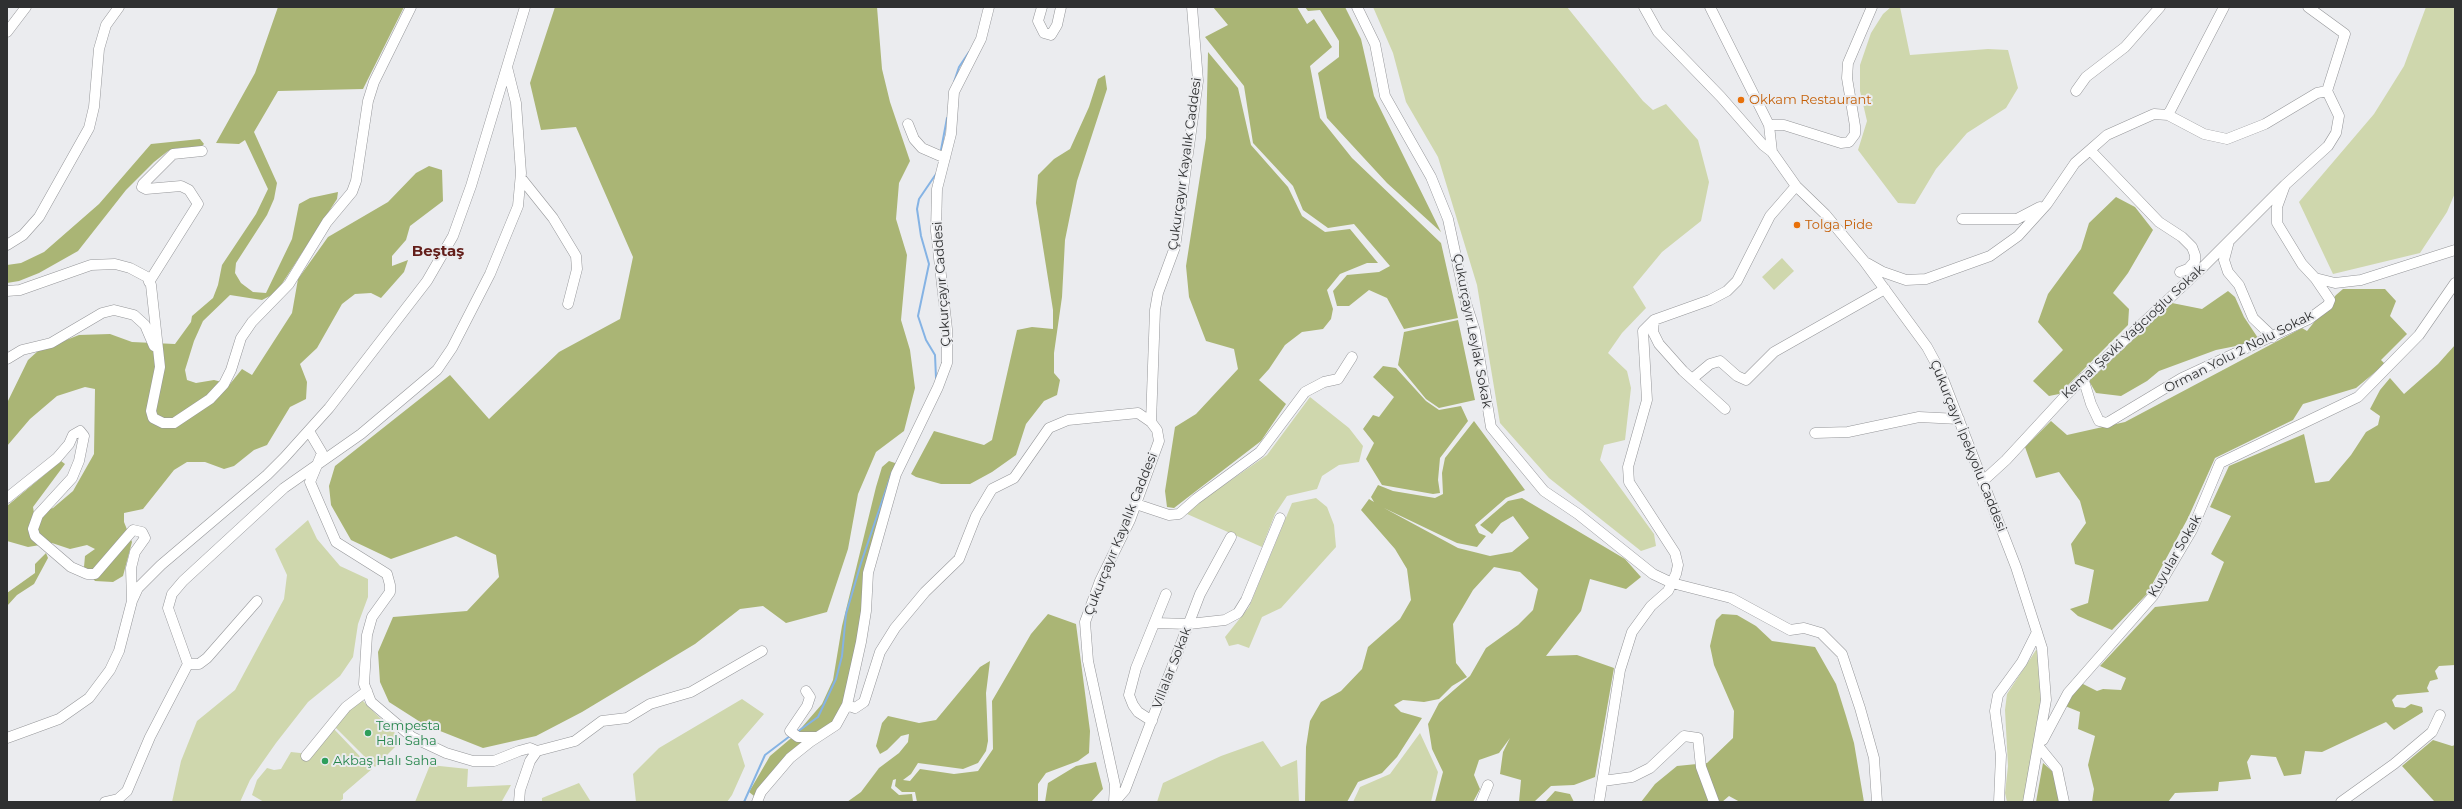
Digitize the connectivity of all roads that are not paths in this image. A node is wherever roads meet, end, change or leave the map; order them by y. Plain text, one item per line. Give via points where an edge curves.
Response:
1 (26, 7) edge
2 (120, 7) edge
3 (411, 7) edge
4 (525, 7) edge
5 (989, 7) edge
6 (1042, 7) edge
7 (1061, 7) edge
8 (1192, 7) edge
9 (1357, 7) edge
10 (1644, 7) edge
11 (1710, 7) edge
12 (1872, 7) edge
13 (2160, 7) edge
14 (2224, 7) edge
15 (2309, 8) edge
16 (7, 32) edge
17 (507, 67) junction
18 (2076, 91) dead end
19 (2327, 91) junction
20 (2168, 115) junction
21 (908, 124) dead end
22 (1769, 125) junction
23 (202, 150) dead end
24 (2090, 150) junction
25 (1772, 152) junction
26 (945, 158) junction
27 (521, 178) junction
28 (2285, 185) junction
29 (1796, 186) junction
30 (2047, 204) junction
31 (1962, 219) dead end
32 (2229, 239) junction
33 (7, 244) edge
34 (2455, 250) edge
35 (1864, 261) junction
36 (2180, 272) dead end
37 (2314, 278) junction
38 (149, 282) junction
39 (2455, 283) edge
40 (1885, 289) junction
41 (7, 291) edge
42 (568, 304) dead end
43 (1654, 320) junction
44 (2273, 337) junction
45 (159, 357) junction
46 (1352, 357) dead end
47 (7, 359) edge
48 (2083, 378) junction
49 (1692, 379) junction
50 (1725, 409) dead end
51 (1959, 419) junction
52 (1151, 422) junction
53 (309, 430) junction
54 (1815, 433) dead end
55 (321, 460) junction
56 (1983, 481) junction
57 (7, 498) edge
58 (1136, 504) junction
59 (1280, 518) dead end
60 (1231, 537) dead end
61 (1672, 583) junction
62 (1166, 594) dead end
63 (132, 601) junction
64 (257, 601) dead end
65 (1155, 623) junction
66 (1189, 624) junction
67 (2037, 632) junction
68 (762, 651) dead end
69 (188, 664) junction
70 (367, 691) junction
71 (806, 691) dead end
72 (847, 705) junction
73 (2440, 715) dead end
74 (1152, 721) junction
75 (818, 737) junction
76 (7, 738) edge
77 (2039, 747) junction
78 (537, 751) junction
79 (306, 756) dead end
80 (1603, 781) junction
81 (1488, 785) dead end
82 (1114, 799) edge
83 (106, 802) edge
84 (518, 802) edge
85 (757, 802) edge
86 (1481, 802) edge
87 (1599, 802) edge
88 (1714, 802) edge
89 (1877, 802) edge
90 (1999, 802) edge
91 (2028, 802) edge
92 (2064, 802) edge
93 (2341, 802) edge

1 - 16 street
2 - 33 street via 106,25 99,49 94,107 89,128 39,217 22,235
3 - 45 street via 374,82 368,101 356,181 352,192 327,222 289,284 252,322 241,338 224,384 210,399 174,423 153,418 151,411 160,367
4 - 17 street
5 - 26 street, Çukurçayır Caddesi via 981,39 954,92 951,134
6 - 7 street via 1038,21 1044,33 1051,35 1057,25
8 - 52 street, Çukurçayır Kayalık Caddesi via 1198,81 1176,247 1158,293 1155,310
9 - 61 street, Çukurçayır Leylak Sokak via 1375,44 1385,96 1431,177 1448,219 1474,331 1491,427 1544,491 1578,514 1653,574
10 - 25 street via 1658,32
11 - 22 street, Çukurçayır İpekyolu Caddesi
12 - 22 street via 1848,64 1847,78 1855,126 1855,134 1849,142 1841,143 1784,125
13 - 18 street via 2125,47 2086,77
14 - 20 street
15 - 19 street via 2345,34
17 - 27 street via 516,103
17 - 53 street via 453,236 427,281 330,408
19 - 20 street via 2317,93 2265,124 2227,139 2204,134
19 - 28 street, Kemal Şevki Yağcıoğlu Sokak via 2339,116 2336,133 2328,146
20 - 24 street via 2154,114 2127,126 2107,135
21 - 26 street via 914,139 922,148
22 - 25 street, Çukurçayır İpekyolu Caddesi
23 - 38 street via 173,154 143,184 142,187 146,189 181,186 188,190 198,204
24 - 30 street via 2075,163
24 - 36 street via 2158,222 2182,237 2192,247 2194,261 2188,269
25 - 29 street, Çukurçayır İpekyolu Caddesi
26 - 72 street, Çukurçayır Caddesi via 937,190 936,231 947,329 947,362 938,387 896,474 868,573 864,627
27 - 42 street via 553,218 576,256 577,269
27 - 55 street via 518,206 490,274 452,348 437,370 361,434
28 - 32 street, Kemal Şevki Yağcıoğlu Sokak
28 - 37 street via 2277,207 2277,223 2289,245
29 - 35 street, Çukurçayır İpekyolu Caddesi via 1825,214
29 - 43 street via 1770,216 1737,281 1727,291 1710,300
30 - 31 street via 2017,219
30 - 35 street via 2018,236 1990,256 1932,277 1906,280
32 - 44 street via 2224,260 2228,272 2238,285 2253,318
32 - 48 street, Kemal Şevki Yağcıoğlu Sokak via 2202,268
34 - 37 street via 2361,280 2335,283
35 - 40 street, Çukurçayır İpekyolu Caddesi
37 - 44 street, Orman Yolu 2 Nolu Sokak via 2328,296 2328,305 2309,319
38 - 41 street via 147,277 130,268 115,264 91,265 20,290
38 - 45 street
39 - 77 street, Kuyular Sokak via 2419,335 2358,397 2220,464 2192,530 2153,596 2068,693
40 - 49 street via 1774,352 1746,380 1736,376 1720,361 1710,364
40 - 51 street, Çukurçayır İpekyolu Caddesi via 1927,347 1940,371
43 - 49 street via 1653,332 1659,344
43 - 61 street via 1643,331 1647,400 1628,467 1629,482 1675,553 1678,565
44 - 48 street, Orman Yolu 2 Nolu Sokak via 2182,378 2107,423 2099,421
45 - 47 street via 145,324 134,315 114,310 102,313 51,343 22,350
46 - 58 street via 1338,379 1324,382 1305,392 1260,452 1179,514 1169,515
48 - 56 street, Kemal Şevki Yağcıoğlu Sokak
49 - 50 street
51 - 54 street via 1919,417 1848,432
51 - 56 street, Çukurçayır İpekyolu Caddesi
52 - 58 street, Çukurçayır Kayalık Caddesi via 1157,430 1159,441
52 - 72 street via 1138,413 1068,420 1049,428 1014,478 992,489 976,516 959,559 925,592 895,628 880,652 864,702 855,708
53 - 55 street via 322,453
53 - 63 street via 267,475 161,565 138,588
55 - 69 street via 284,488 182,581 172,594 168,608 170,619 186,653
55 - 70 street via 310,482 336,542 387,574 390,585 390,592 372,616 367,635 364,684
56 - 67 street, Çukurçayır İpekyolu Caddesi via 2016,567
57 - 63 street via 57,458 73,435 80,431 84,436 79,461 72,478 38,516 33,529 35,536 71,567 88,574 96,574 133,530 142,532 145,538 135,552 131,568
58 - 82 street, Çukurçayır Kayalık Caddesi via 1100,581 1085,622 1088,661 1115,786
59 - 66 street via 1246,600 1238,613 1225,620
60 - 66 street, Villalar Sokak via 1200,594
61 - 80 street via 1632,632 1620,670
61 - 89 street, Çukurçayır Leylak Sokak via 1731,598 1790,630 1804,628 1821,633 1842,654 1874,758
62 - 65 street
63 - 76 street via 126,629 113,664 88,698 59,719
64 - 69 street via 207,658 199,664
65 - 66 street
65 - 74 street via 1136,668 1129,695 1138,712
66 - 74 street, Villalar Sokak
67 - 77 street, Çukurçayır İpekyolu Caddesi via 2042,648 2046,700
67 - 90 street via 2022,662 1998,695 1995,711 2001,755
68 - 78 street via 691,692 650,704 627,718 602,721 575,741
69 - 83 street via 150,737 127,791 118,799
70 - 78 street via 371,702 412,737 446,753 473,761 494,761 530,748
70 - 79 street via 346,707
71 - 75 street via 810,697 794,734
72 - 75 street, Çukurçayır Caddesi via 836,725
73 - 93 street via 2432,732 2394,764
74 - 82 street, Villalar Sokak via 1125,790
75 - 85 street, Çukurçayır Caddesi via 790,758 761,792
77 - 91 street, Çukurçayır İpekyolu Caddesi
77 - 92 street via 2057,769
78 - 84 street via 530,760
80 - 87 street
80 - 88 street via 1632,777 1650,768 1684,736 1698,738 1701,767
81 - 86 street

